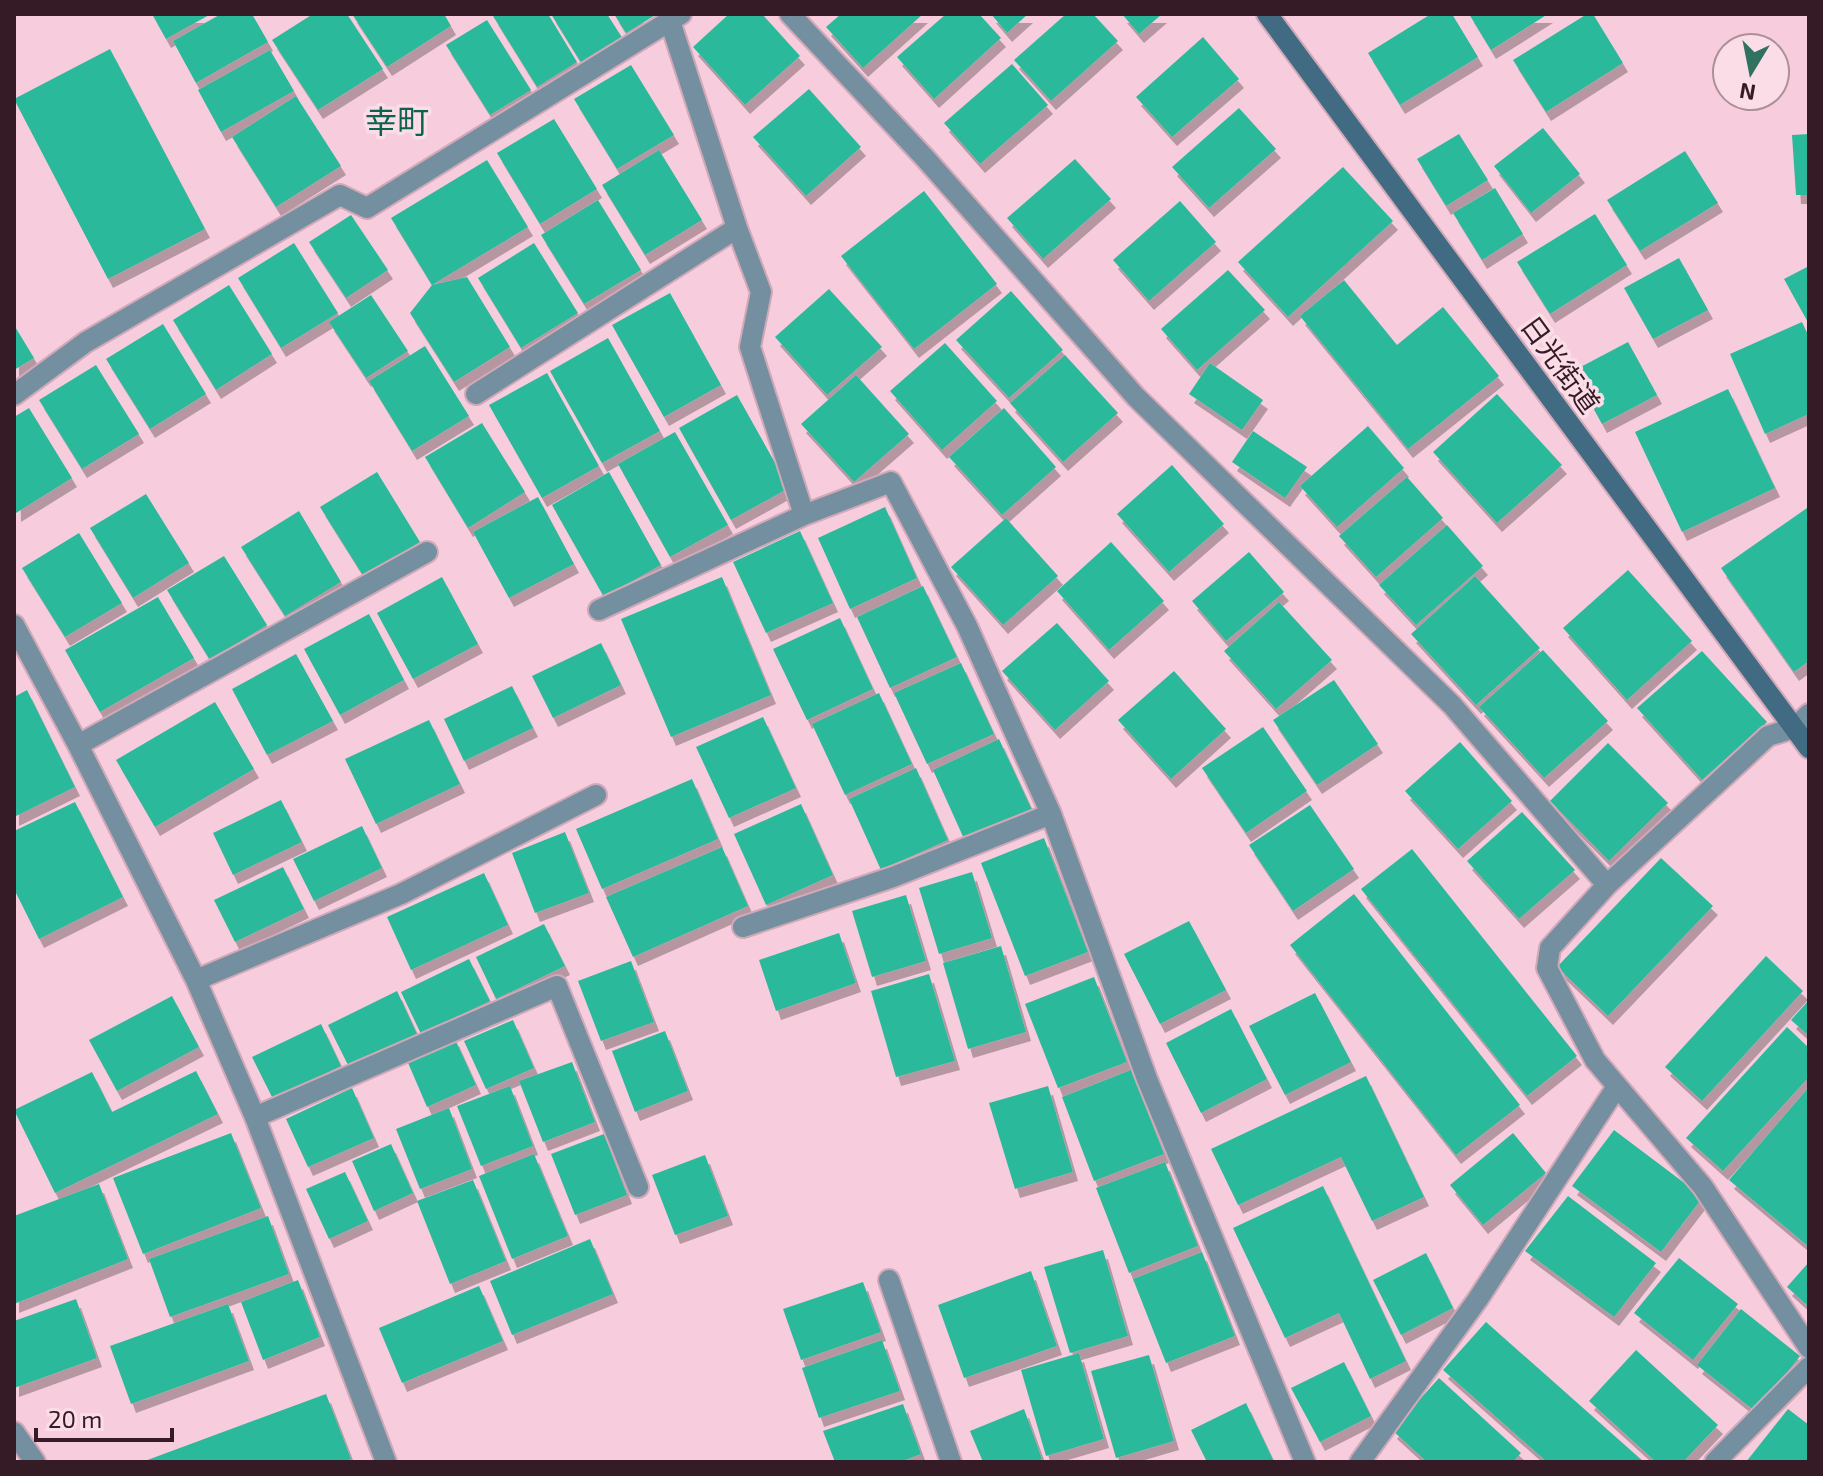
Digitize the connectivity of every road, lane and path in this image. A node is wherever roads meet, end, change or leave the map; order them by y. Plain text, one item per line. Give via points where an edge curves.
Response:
1 (790, 14) edge
2 (1267, 14) edge
3 (675, 18) edge
4 (737, 228) junction
5 (476, 394) dead end
6 (14, 395) edge
7 (804, 515) junction
8 (427, 552) dead end
9 (599, 610) dead end
10 (14, 625) edge
11 (1802, 721) edge
12 (78, 745) junction
13 (1809, 748) edge
14 (596, 795) dead end
15 (1051, 814) junction
16 (1607, 885) junction
17 (743, 927) dead end
18 (196, 980) junction
19 (1616, 1088) junction
20 (255, 1117) junction
21 (638, 1187) dead end
22 (889, 1280) dead end
23 (1809, 1348) edge
24 (1809, 1367) edge
25 (14, 1432) edge
26 (35, 1462) edge
27 (386, 1462) edge
28 (951, 1462) edge
29 (1305, 1462) edge
30 (1360, 1462) edge
31 (1715, 1462) edge

1 - 16 street via 1136,397 1452,705
2 - 11 main road, 日光街道
3 - 4 street
3 - 6 street via 367,208 340,195 86,342
4 - 5 street
4 - 7 street via 761,292 750,347
7 - 9 street
7 - 15 street via 891,482 967,626
8 - 12 street
10 - 12 street
11 - 13 main road, 日光街道
11 - 16 street via 1768,736
12 - 18 street
14 - 18 street via 401,894
15 - 17 street via 893,877
15 - 29 street via 1147,1079
16 - 19 street via 1550,948 1547,968 1595,1060
18 - 20 street
19 - 23 street via 1703,1187
19 - 30 street via 1478,1299
20 - 21 street via 557,986
20 - 27 street
22 - 28 street
24 - 31 street
25 - 26 street

